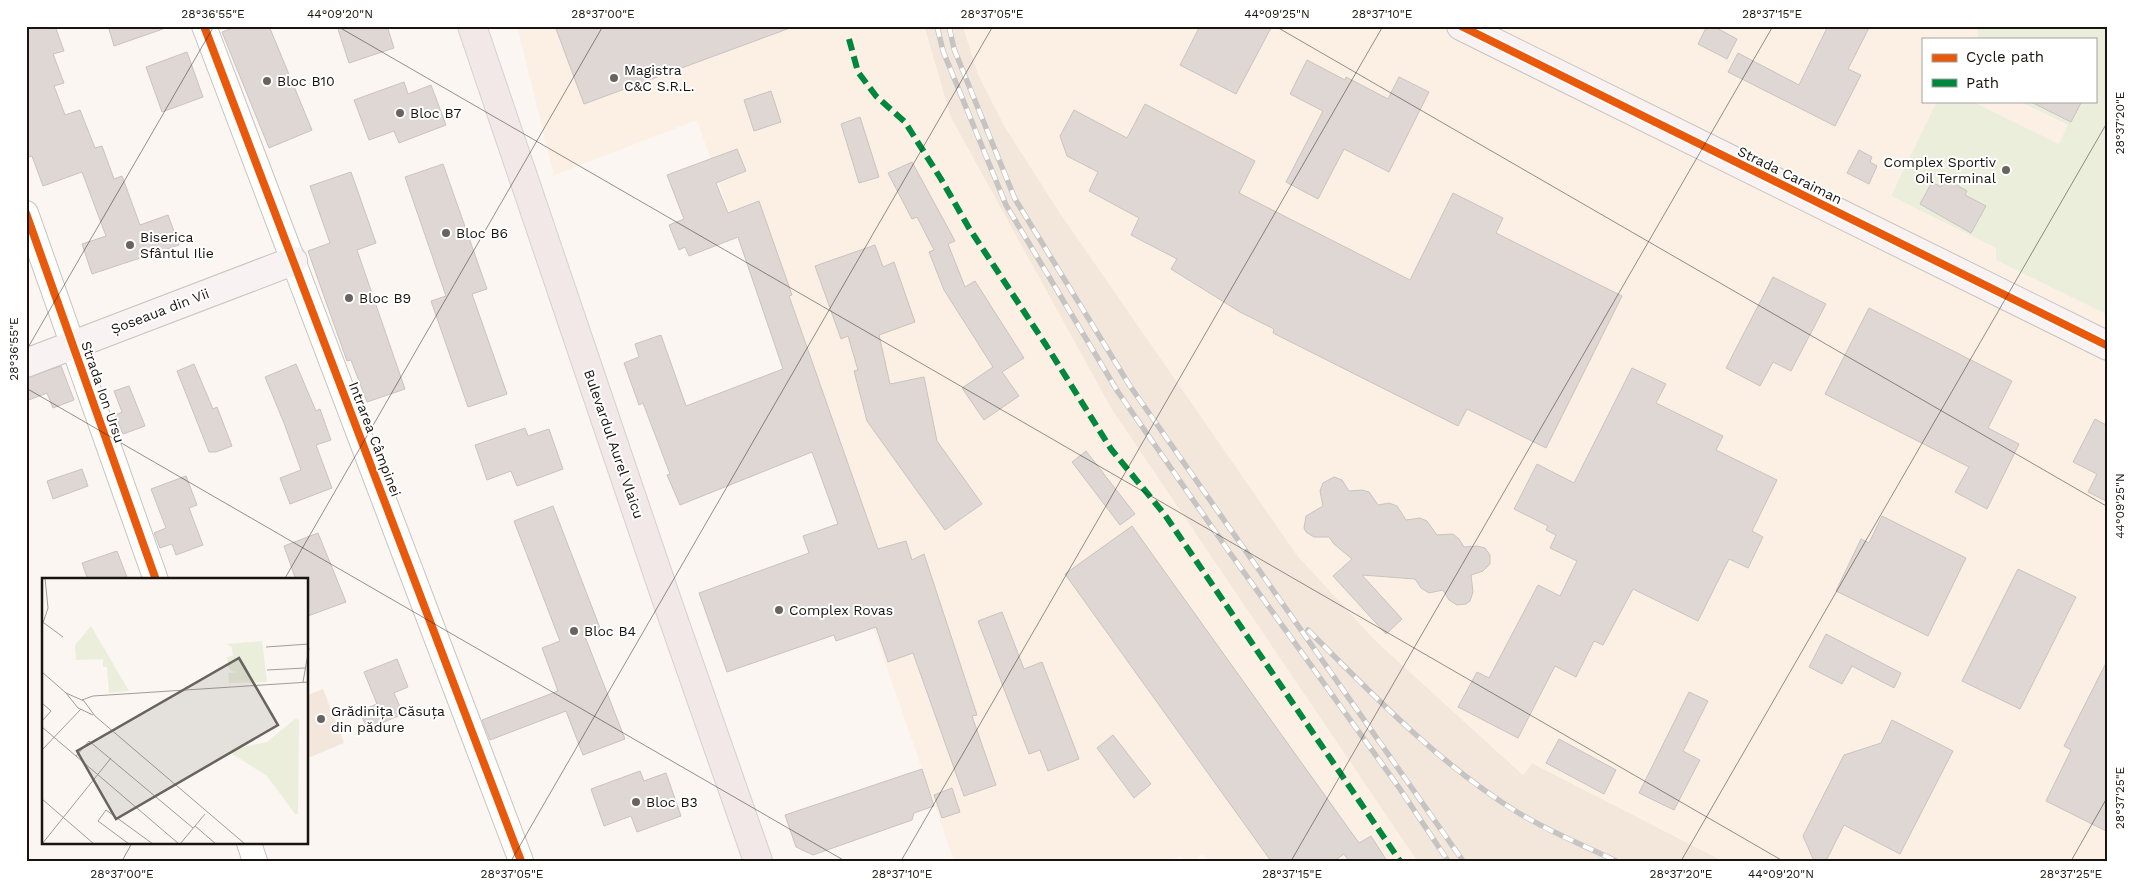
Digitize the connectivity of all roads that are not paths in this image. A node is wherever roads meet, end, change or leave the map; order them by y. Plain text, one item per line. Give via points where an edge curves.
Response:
1 (204, 26) edge
2 (472, 26) edge
3 (1461, 26) edge
4 (26, 213) edge
5 (293, 261) junction
6 (73, 344) junction
7 (2108, 346) edge
8 (26, 363) edge
9 (155, 578) edge
10 (249, 844) edge
11 (255, 861) edge
12 (522, 861) edge
13 (758, 861) edge

1 - 5 street, Intrarea Câmpinei
2 - 13 main road, Bulevardul Aurel Vlaicu
3 - 7 street, Strada Caraiman
4 - 6 street, Strada Ion Ursu
5 - 6 street, Șoseaua din Vii
5 - 12 street, Intrarea Câmpinei
6 - 8 street, Șoseaua din Vii
6 - 9 street, Strada Ion Ursu
10 - 11 street

